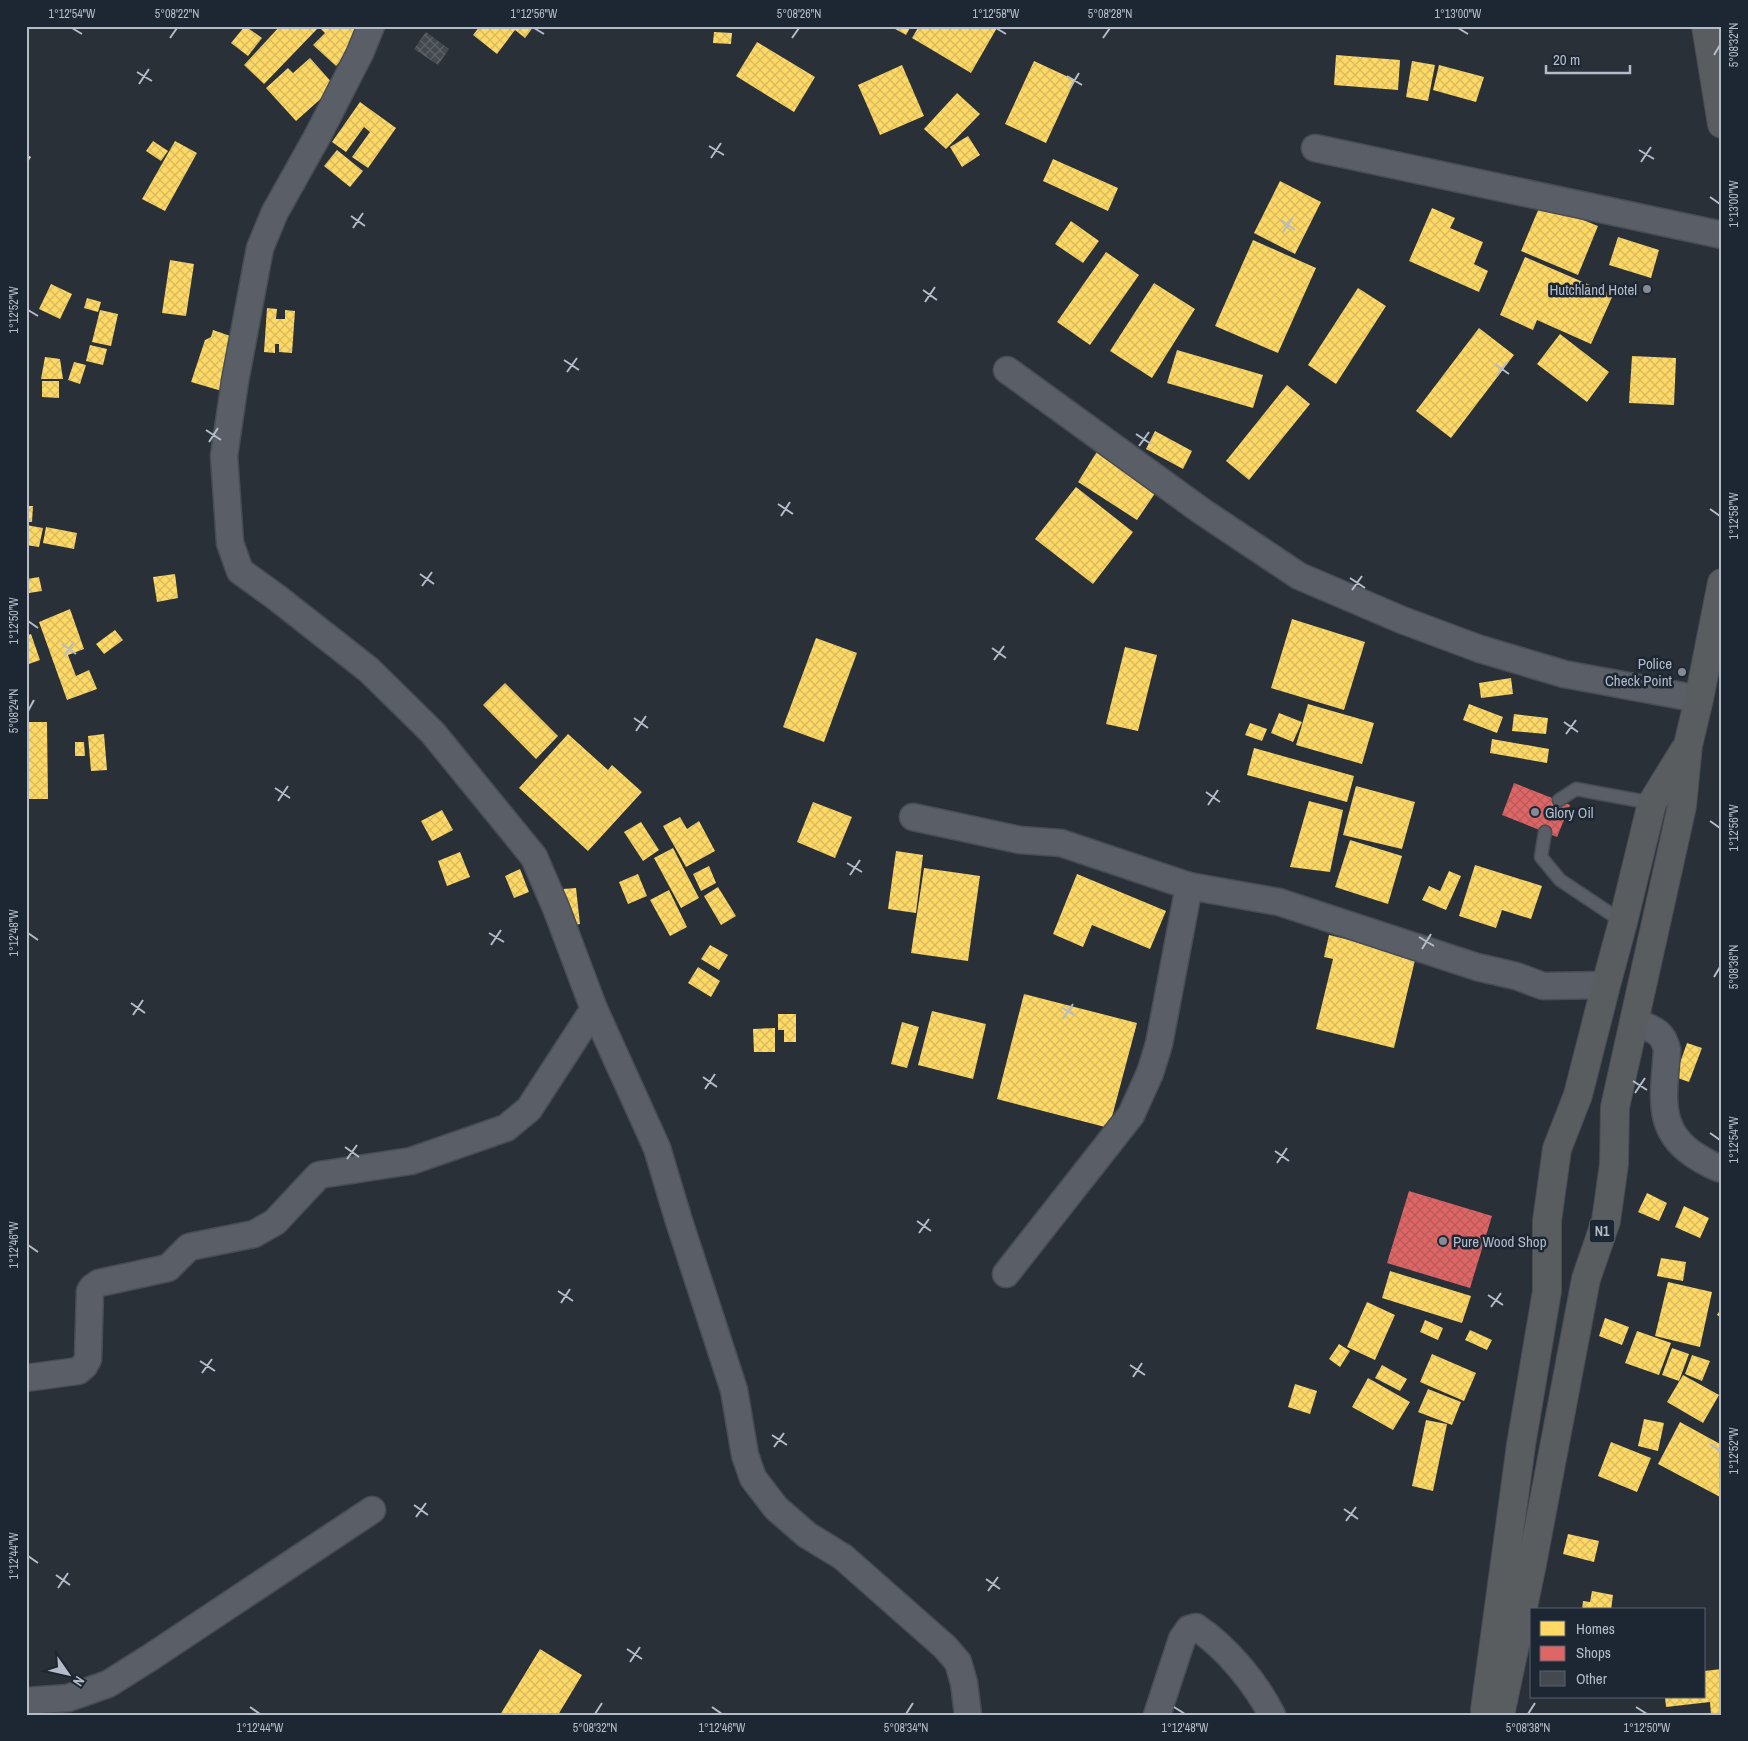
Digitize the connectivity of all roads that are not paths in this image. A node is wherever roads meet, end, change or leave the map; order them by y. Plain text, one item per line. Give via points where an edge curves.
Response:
1 (371, 26) edge
2 (1712, 39) edge
3 (1722, 124) edge
4 (1315, 148) dead end
5 (1722, 235) edge
6 (1008, 370) dead end
7 (1722, 583) edge
8 (1699, 699) junction
9 (1688, 746) junction
10 (1559, 800) dead end
11 (1652, 803) junction
12 (913, 817) dead end
13 (1545, 832) dead end
14 (1189, 886) junction
15 (1623, 922) junction
16 (1606, 985) junction
17 (594, 1009) junction
18 (1634, 1021) junction
19 (1722, 1169) edge
20 (1006, 1274) dead end
21 (26, 1378) edge
22 (372, 1510) dead end
23 (26, 1700) edge
24 (968, 1715) edge
25 (1157, 1715) edge
26 (1272, 1715) edge
27 (1485, 1715) edge
28 (1500, 1715) edge

1 - 17 street via 317,137 275,212 260,248 224,456 230,543 240,571 369,670 433,733 534,856
2 - 3 highway
4 - 5 street
6 - 8 street via 1202,512 1300,576 1480,649 1564,674
7 - 8 highway, N1
8 - 9 highway, N1
9 - 11 highway, N1
9 - 18 highway, N1 via 1682,806
10 - 11 lane via 1576,789
11 - 15 highway, N1
12 - 14 street via 1020,840 1061,843
13 - 15 lane via 1541,857 1560,880
14 - 16 street via 1279,902 1543,986
14 - 20 street via 1159,1044 1131,1115
15 - 16 highway, N1
16 - 27 highway, N1 via 1578,1095 1557,1148 1547,1221 1547,1291 1521,1445
17 - 21 street via 529,1110 506,1128 411,1161 319,1175 274,1222 254,1234 189,1247 168,1268 99,1283 90,1292 88,1359 84,1366 78,1371
17 - 24 street via 657,1148 734,1390 745,1455 753,1478 776,1508 808,1535 844,1557 945,1647 958,1662
18 - 19 street via 1660,1033 1665,1040 1665,1115 1671,1133 1687,1151
18 - 28 highway, N1 via 1615,1107 1614,1164 1606,1221 1586,1279
22 - 23 street via 108,1684 68,1698
25 - 26 street via 1182,1639 1189,1629 1196,1627 1241,1668

